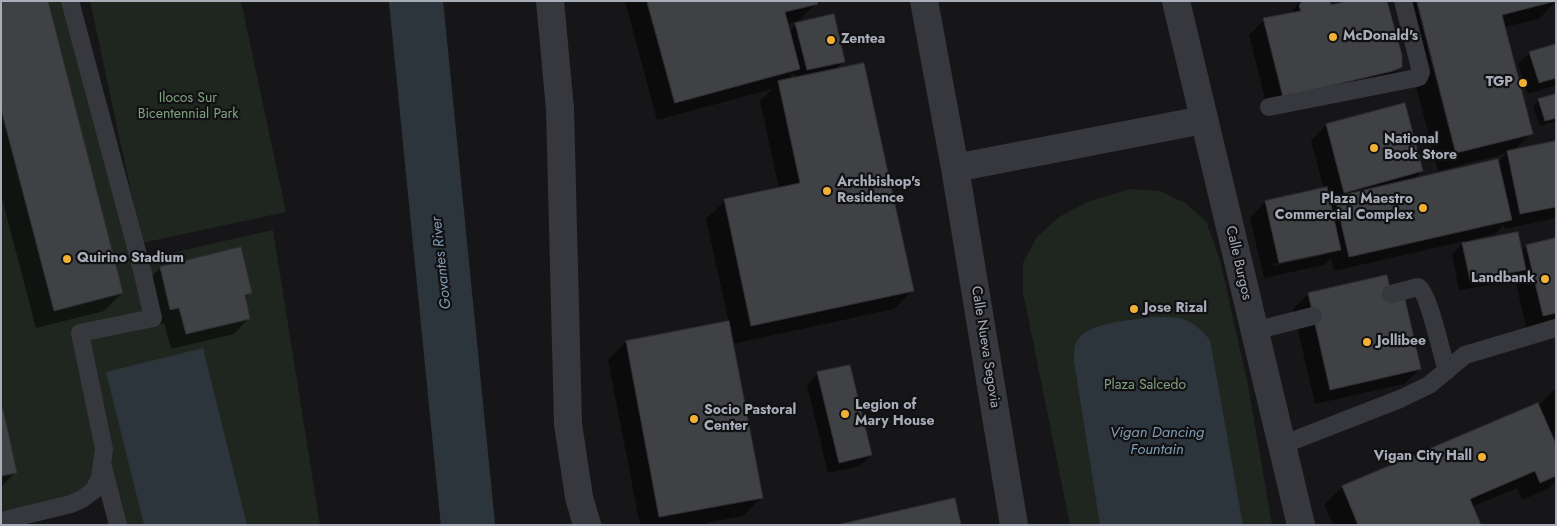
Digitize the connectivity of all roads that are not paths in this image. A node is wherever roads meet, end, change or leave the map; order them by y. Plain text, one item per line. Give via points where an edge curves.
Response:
1 (70, 1) edge
2 (550, 1) edge
3 (924, 1) edge
4 (1176, 1) edge
5 (1403, 1) edge
6 (1269, 107) dead end
7 (1204, 120) junction
8 (955, 168) junction
9 (1392, 294) dead end
10 (1313, 316) dead end
11 (1556, 328) edge
12 (1254, 331) junction
13 (1446, 371) junction
14 (1282, 445) junction
15 (102, 464) junction
16 (1, 521) edge
17 (118, 525) edge
18 (587, 525) edge
19 (1014, 525) edge
20 (1300, 525) edge

1 - 15 lane via 153,318 80,333 104,449
2 - 18 street via 560,109 568,424 579,497
3 - 8 street, Calle Nueva Segovia
4 - 7 street, Calle Burgos
5 - 6 lane via 1420,76
7 - 8 street
7 - 12 street, Calle Burgos
8 - 19 street, Calle Nueva Segovia
9 - 13 lane via 1418,287 1422,290
10 - 12 lane
11 - 13 lane via 1465,355
12 - 14 street, Calle Burgos
13 - 14 lane via 1429,385 1400,399
14 - 20 street, Calle Burgos
15 - 16 lane via 100,479 93,491 82,499
15 - 17 lane

